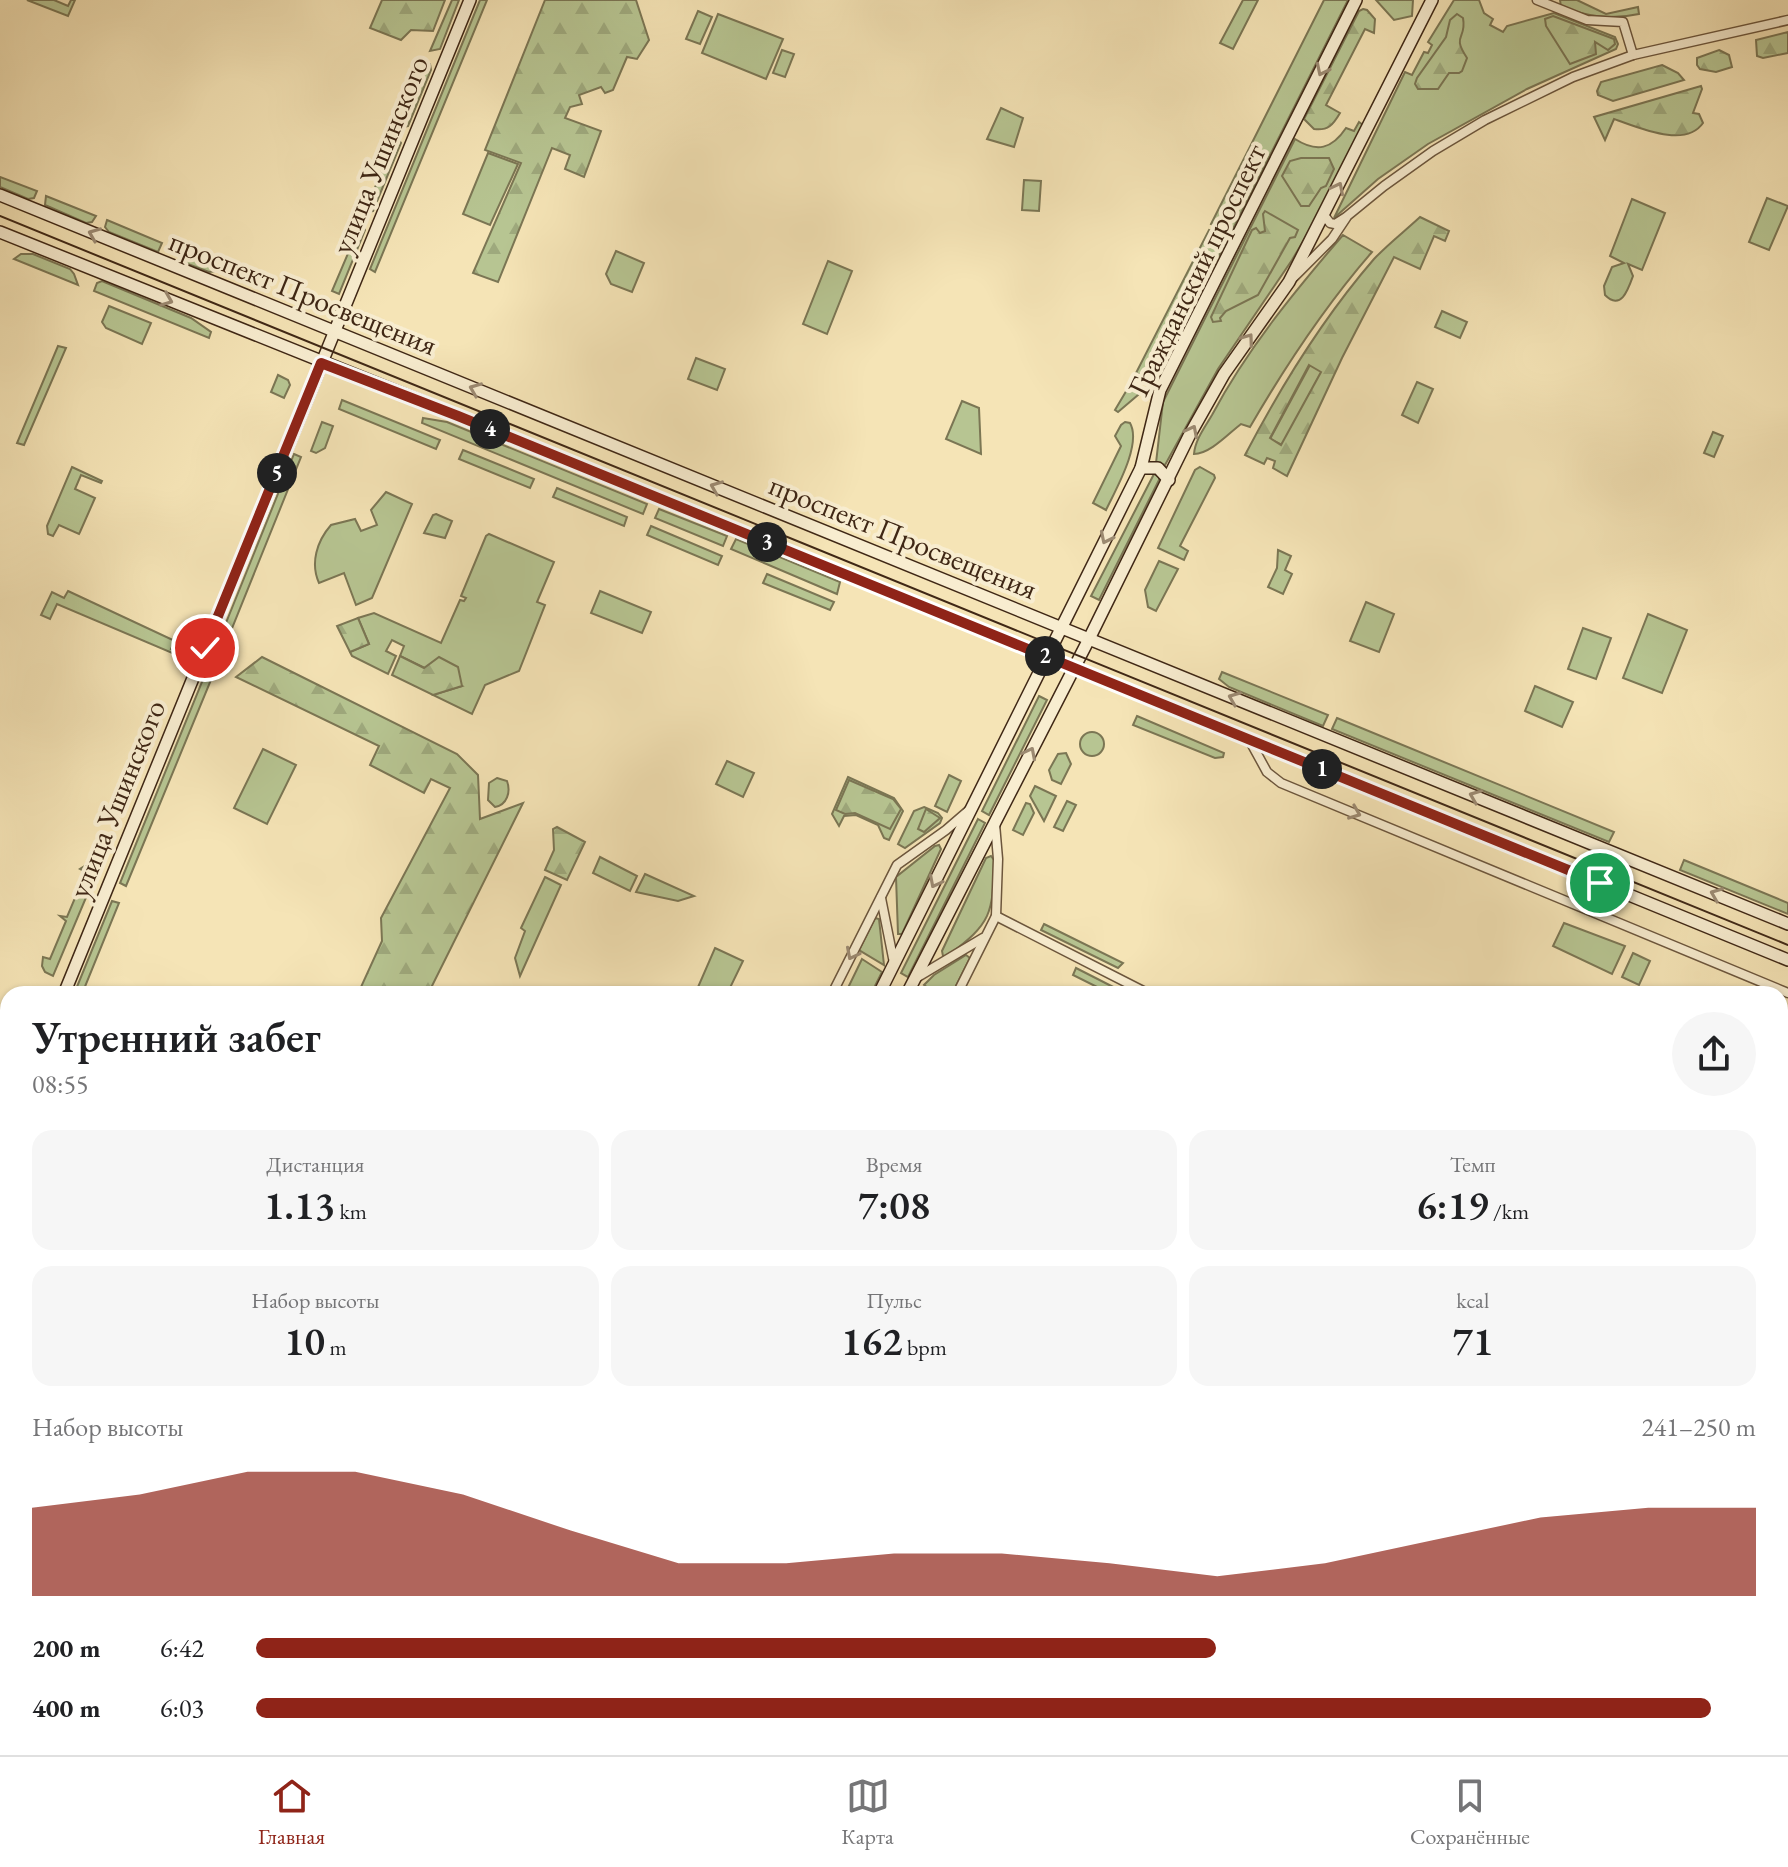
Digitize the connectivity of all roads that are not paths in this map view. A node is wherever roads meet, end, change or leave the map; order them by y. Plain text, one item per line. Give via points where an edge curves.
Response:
1 (470, 0) edge
2 (1356, 0) edge
3 (1432, 0) edge
4 (1537, 0) edge
5 (1788, 20) edge
6 (1633, 55) junction
7 (0, 195) edge
8 (1324, 215) junction
9 (1346, 217) junction
10 (0, 232) edge
11 (1289, 282) junction
12 (334, 332) junction
13 (321, 363) junction
14 (1141, 468) junction
15 (1169, 480) junction
16 (1061, 627) junction
17 (1089, 639) junction
18 (1046, 657) junction
19 (1074, 668) junction
20 (1250, 740) junction
21 (968, 811) junction
22 (995, 823) junction
23 (881, 898) junction
24 (996, 916) junction
25 (1788, 924) edge
26 (985, 937) junction
27 (1788, 960) edge
28 (894, 963) junction
29 (915, 978) junction
30 (67, 986) edge
31 (836, 986) edge
32 (883, 986) edge
33 (911, 986) edge
34 (961, 986) edge
35 (1133, 986) edge
36 (1771, 986) edge

1 - 12 main road, улица Ушинского
2 -> 14 main road, Гражданский проспект via 1160,390
8 -> 3 main road
4 - 6 street via 1587,20 1623,22
5 - 6 street
6 - 9 street via 1485,120 1410,166
12 -> 7 main road, проспект Просвещения
8 - 9 street via 1335,224
8 - 11 main road
9 - 11 street
10 -> 13 main road, проспект Просвещения
15 -> 11 main road via 1224,374
12 - 13 main road, улица Ушинского
16 -> 12 main road, проспект Просвещения
13 - 18 main road, проспект Просвещения
13 - 30 main road, улица Ушинского
14 - 15 main road via 1158,468
14 -> 16 main road, Гражданский проспект
15 - 17 main road
16 - 17 main road, проспект Просвещения
16 - 18 main road, Гражданский проспект
17 - 19 main road
25 -> 17 main road, проспект Просвещения
18 - 19 main road, проспект Просвещения
18 - 21 main road, Гражданский проспект
19 - 20 main road, проспект Просвещения
22 -> 19 main road
20 - 27 main road, проспект Просвещения
20 -> 36 street via 1267,772 1281,783
21 - 23 street via 897,865
21 -> 28 main road, Гражданский проспект
22 - 24 street
22 - 29 main road
23 - 28 street
23 -> 31 street
24 - 26 street
24 - 35 street
26 - 29 street
26 - 34 street
28 - 32 main road, Гражданский проспект
29 - 33 main road

